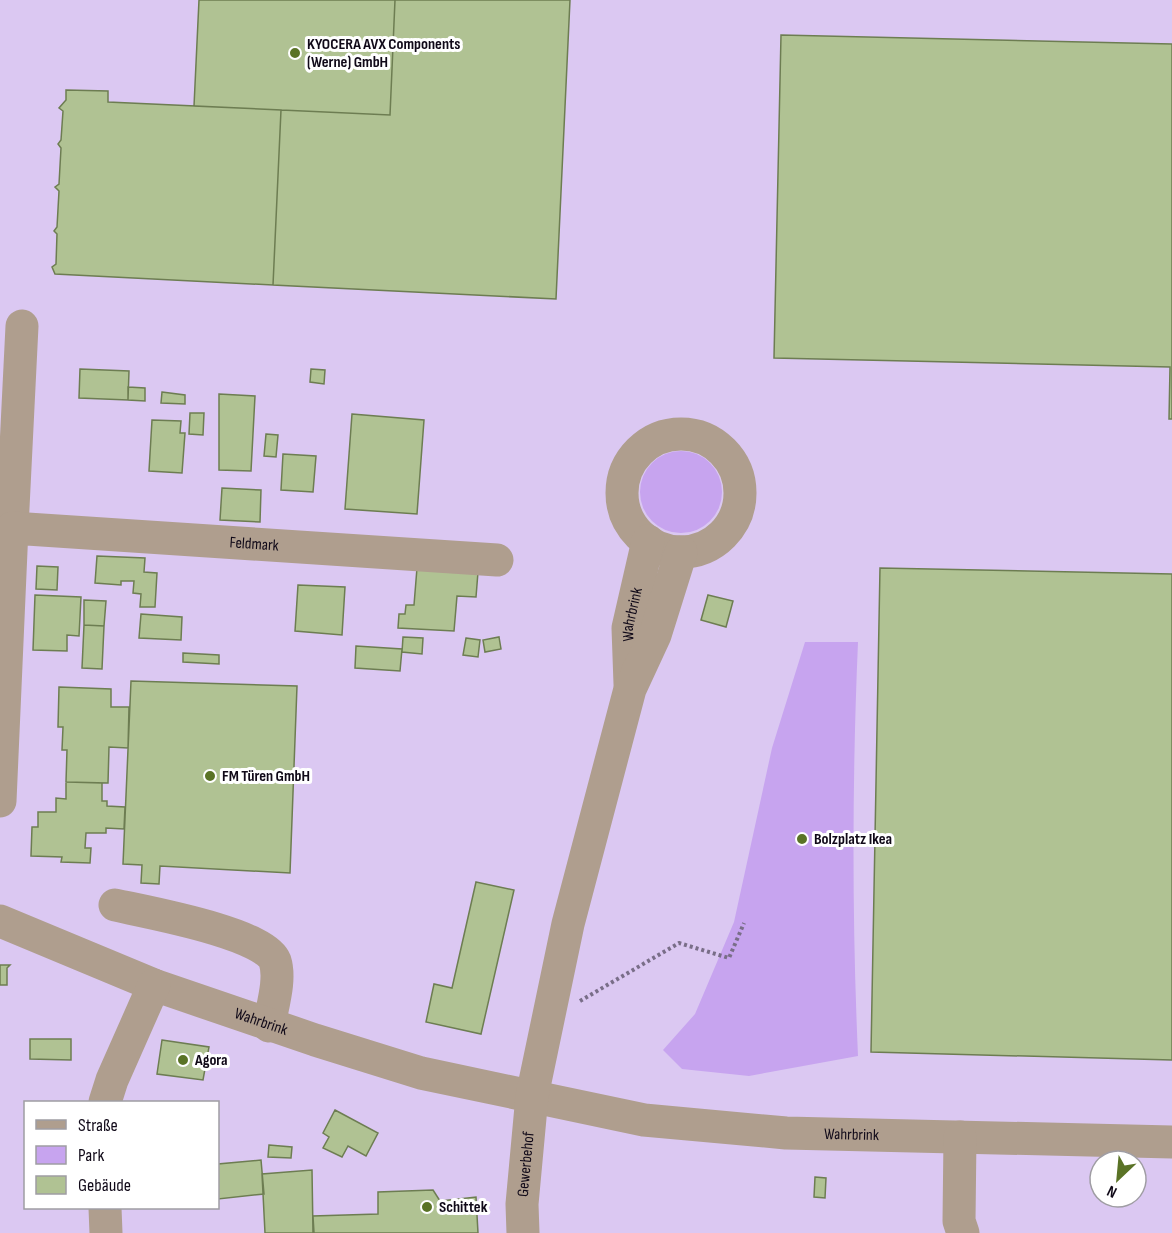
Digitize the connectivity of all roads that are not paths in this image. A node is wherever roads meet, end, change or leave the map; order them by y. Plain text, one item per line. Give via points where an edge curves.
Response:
1 (22, 326) dead end
2 (12, 528) junction
3 (648, 542) junction
4 (681, 552) junction
5 (497, 560) dead end
6 (630, 689) junction
7 (0, 801) edge
8 (115, 905) dead end
9 (0, 921) edge
10 (154, 985) junction
11 (269, 1026) junction
12 (532, 1096) junction
13 (105, 1101) edge
14 (960, 1137) junction
15 (1172, 1142) edge
16 (105, 1209) edge
17 (106, 1233) edge
18 (523, 1233) edge
19 (963, 1233) edge

1 - 2 street
2 - 5 street, Feldmark
2 - 7 street
3 - 4 street
3 - 4 street via 632,526 626,513 622,484 627,471 643,448 655,440 683,434 697,436 711,442 732,461 739,481 740,502 736,516 720,538 695,551
3 - 6 street, Wahrbrink via 628,628
4 - 6 street, Wahrbrink via 655,635
6 - 12 street, Wahrbrink via 548,1010
8 - 11 street via 230,933 261,945 274,960 277,976
9 - 10 street, Wahrbrink
10 - 11 street, Wahrbrink
10 - 13 street
11 - 12 street, Wahrbrink via 421,1072
12 - 14 street, Wahrbrink via 644,1120 774,1132
12 - 18 street, Gewerbehof
14 - 15 street, Wahrbrink
14 - 19 street via 959,1221
16 - 17 street

